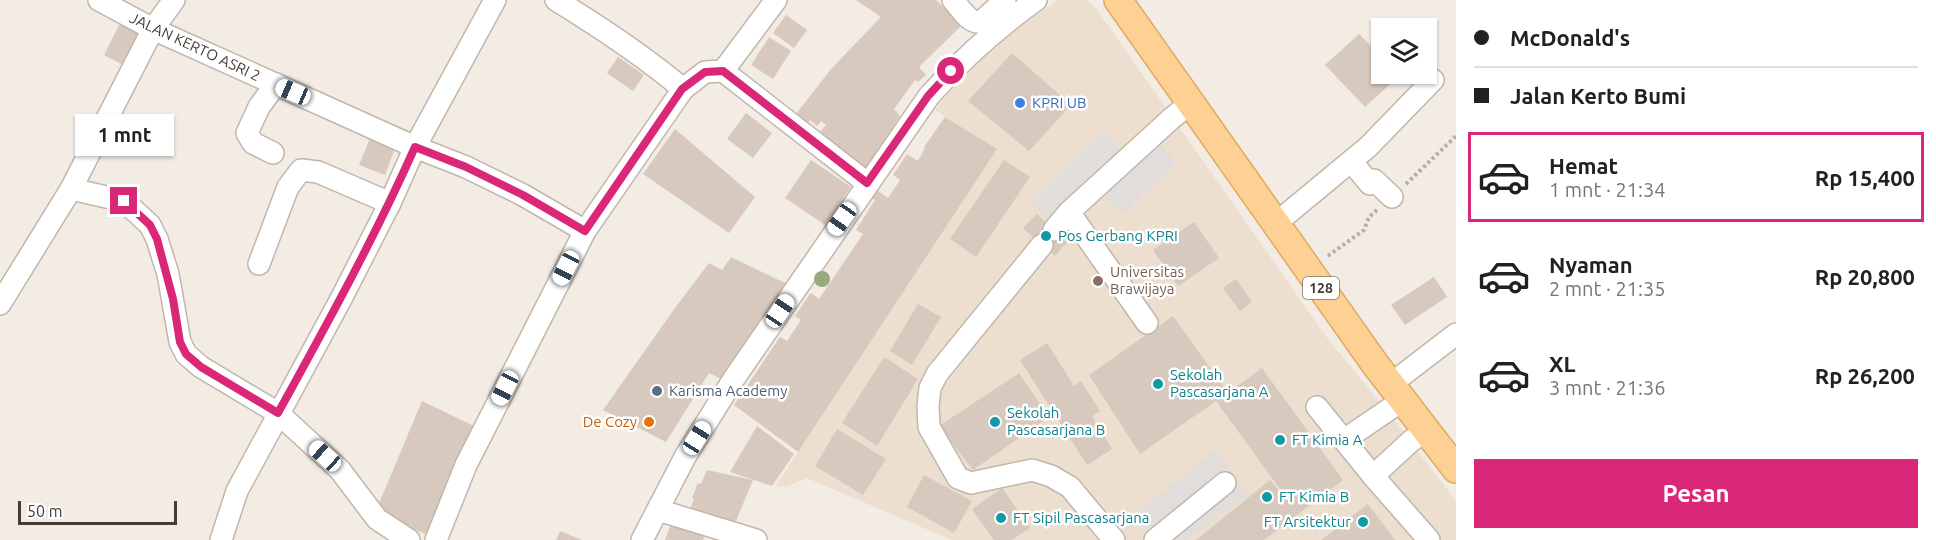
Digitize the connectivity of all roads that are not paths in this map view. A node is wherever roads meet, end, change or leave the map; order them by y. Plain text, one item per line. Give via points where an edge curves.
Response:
1 (99, 0) edge
2 (174, 0) edge
3 (495, 0) edge
4 (556, 0) edge
5 (776, 0) edge
6 (953, 0) edge
7 (1005, 0) edge
8 (1036, 0) edge
9 (1118, 0) edge
10 (153, 29) junction
11 (723, 71) junction
12 (276, 84) junction
13 (1429, 84) edge
14 (682, 89) junction
15 (1191, 103) junction
16 (415, 147) junction
17 (273, 153) dead end
18 (1351, 161) junction
19 (867, 183) junction
20 (71, 189) junction
21 (1392, 197) road end
22 (390, 203) junction
23 (1069, 213) junction
24 (1275, 224) junction
25 (585, 231) junction
26 (259, 264) dead end
27 (0, 304) edge
28 (1147, 323) dead end
29 (1456, 334) edge
30 (1397, 392) junction
31 (1317, 407) dead end
32 (278, 413) junction
33 (1427, 430) junction
34 (1344, 440) junction
35 (1456, 469) edge
36 (1373, 476) junction
37 (1225, 483) dead end
38 (658, 510) junction
39 (221, 540) edge
40 (409, 540) edge
41 (436, 540) edge
42 (642, 540) edge
43 (756, 540) edge
44 (1114, 540) edge
45 (1155, 540) edge
46 (1429, 540) edge

1 - 10 street, JALAN KERTO ASRI 2
2 - 10 street
3 - 16 street
4 - 14 street
5 - 11 street
6 - 7 street via 977,23
8 - 19 street via 951,71 928,96
9 - 15 main road, 128
10 - 12 street, JALAN KERTO ASRI 2
10 - 20 street
11 - 14 street via 705,72
11 - 19 street
12 - 16 street, JALAN KERTO ASRI 2
12 - 17 street via 247,133 254,143
13 - 18 street
14 - 25 street
15 - 23 street
15 - 24 main road, 128
16 - 22 street
16 - 25 street, JALAN KERTO ASRI 2 via 523,195
18 - 21 street via 1370,184 1374,180
18 - 24 street
19 - 38 street via 733,380 685,457
20 - 27 street
20 - 32 street via 124,201 150,225 168,274 180,342 186,354
22 - 26 street via 318,172 301,170 288,187
22 - 32 street
23 - 28 street
23 - 44 street via 937,374 930,388 929,427 958,478 970,483 1032,470 1051,476 1070,487
24 - 30 main road, 128
25 - 41 street via 466,465
29 - 30 street
30 - 33 main road, 128
30 - 34 street
31 - 34 street
32 - 39 street via 237,491
32 - 40 street via 340,470 377,519
33 - 35 main road, 128
33 - 36 street
34 - 36 street
36 - 46 street
37 - 45 street
38 - 42 street
38 - 43 street

